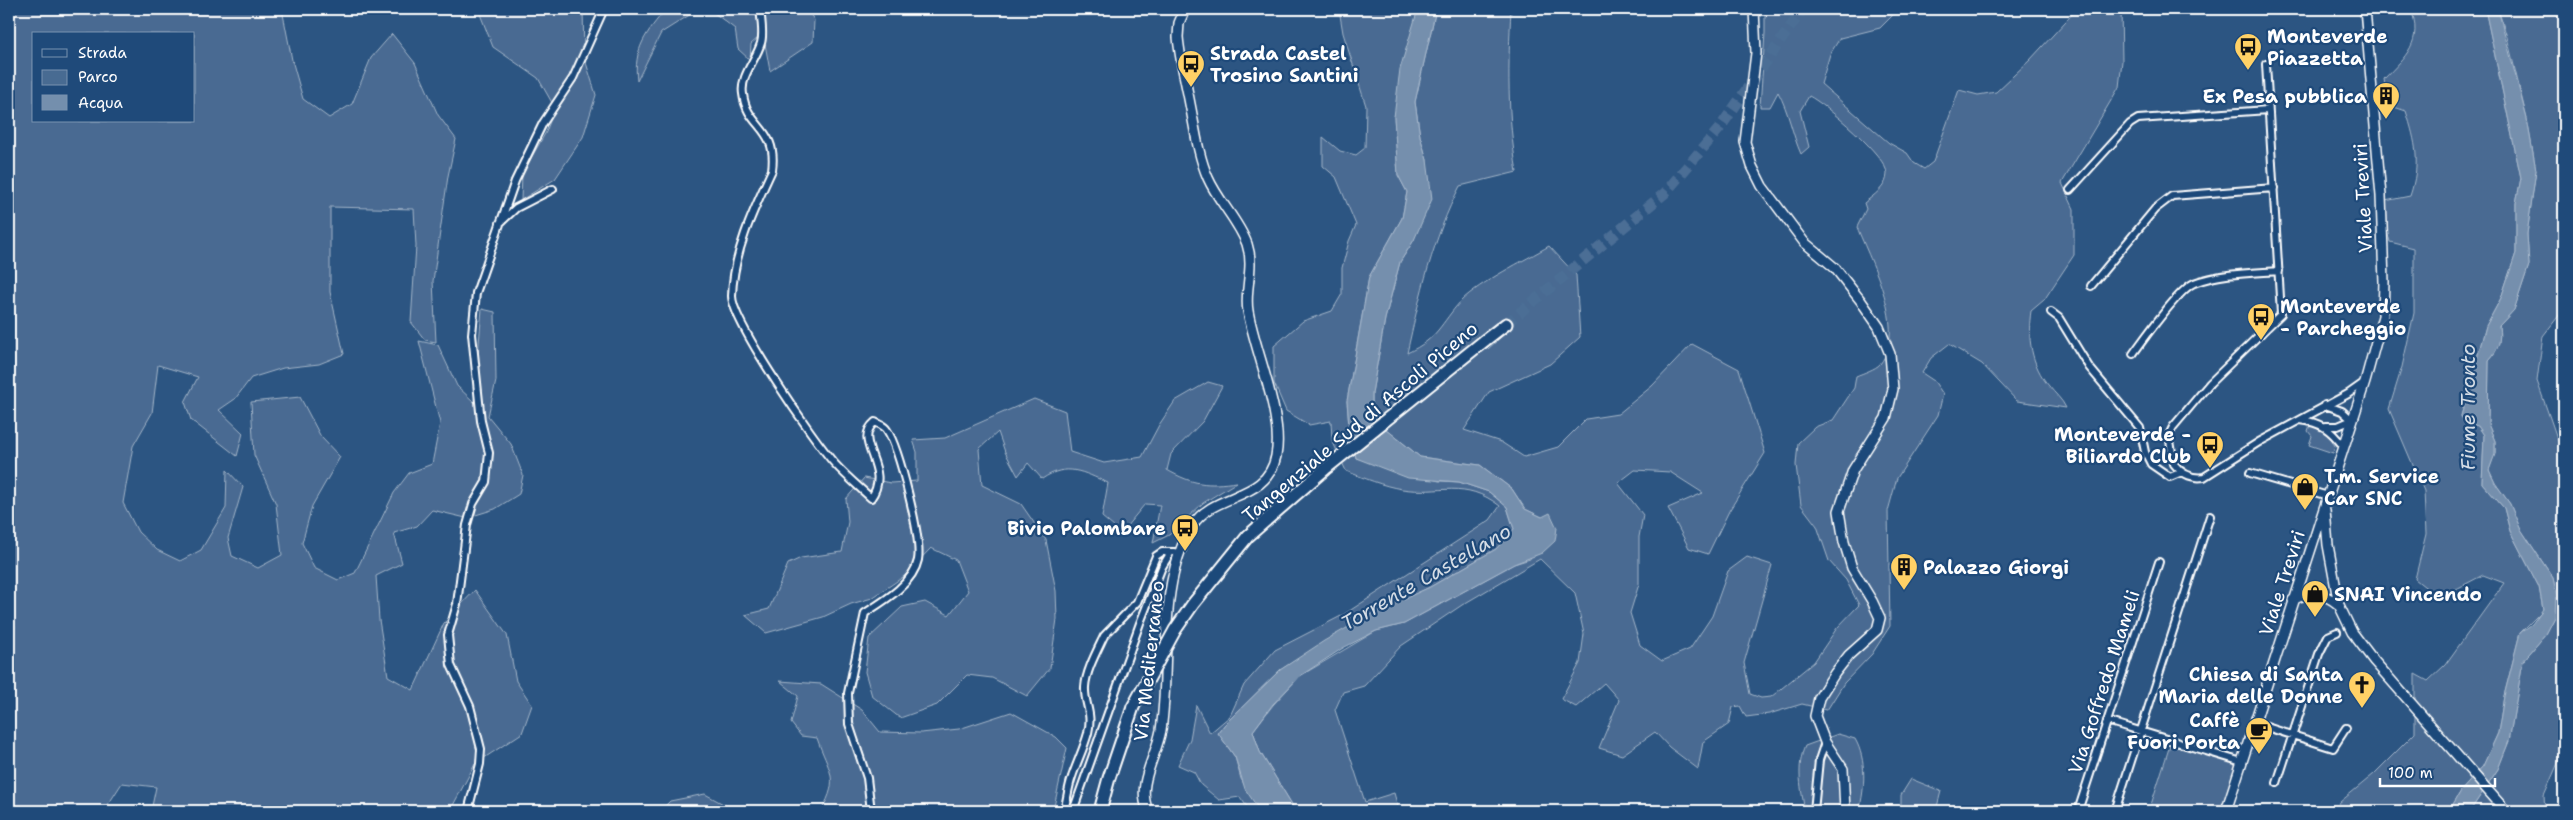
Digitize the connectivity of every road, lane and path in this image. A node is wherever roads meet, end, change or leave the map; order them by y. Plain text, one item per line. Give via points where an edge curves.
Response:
1 (604, 9) edge
2 (760, 9) edge
3 (1185, 9) edge
4 (1754, 9) edge
5 (2365, 9) edge
6 (2266, 64) dead end
7 (2268, 110) junction
8 (2274, 188) junction
9 (553, 189) dead end
10 (2070, 190) dead end
11 (498, 225) junction
12 (2279, 271) junction
13 (2091, 286) dead end
14 (2051, 312) dead end
15 (1506, 324) tunnel mouth
16 (2133, 354) dead end
17 (2365, 382) junction
18 (2325, 405) junction
19 (2299, 420) junction
20 (2352, 420) junction
21 (2325, 426) junction
22 (2343, 446) junction
23 (2182, 472) junction
24 (2250, 473) dead end
25 (2326, 500) junction
26 (2210, 516) dead end
27 (1176, 552) junction
28 (2159, 562) dead end
29 (2293, 600) junction
30 (2339, 605) junction
31 (2337, 632) dead end
32 (2107, 722) junction
33 (2254, 723) junction
34 (2346, 728) dead end
35 (2140, 733) junction
36 (2293, 735) junction
37 (1825, 742) junction
38 (2242, 762) junction
39 (2277, 783) dead end
40 (468, 811) edge
41 (871, 811) edge
42 (1064, 811) edge
43 (1073, 811) edge
44 (1100, 811) edge
45 (1148, 811) edge
46 (1814, 811) edge
47 (1845, 811) edge
48 (2078, 811) edge
49 (2115, 811) edge
50 (2226, 811) edge
51 (2506, 811) edge

1 - 11 street via 573,78 543,123
2 - 41 street via 761,43 742,92 746,109 769,136 774,153 772,170 736,263 732,299 755,349 800,416 834,463 871,498 876,491 878,468 866,438 868,428 875,422 886,428 898,451 914,520 918,560 893,595 865,613 848,693 849,724 867,778
3 - 27 street, Via Mediterraneo via 1178,37 1200,154 1208,179 1247,245 1251,273 1248,310 1278,433 1276,458 1267,477 1254,490 1207,510
4 - 37 street via 1756,53 1745,142 1752,166 1773,202 1804,242 1835,268 1861,302 1879,327 1890,354 1893,389 1886,418 1853,470 1840,511 1852,568 1880,618 1877,630 1849,655 1819,698 1815,716
5 - 17 street, Viale Treviri via 2381,196 2384,282 2383,316
6 - 7 street
7 - 8 street
7 - 10 street via 2138,119
8 - 12 street
8 - 13 street via 2172,196 2155,209
9 - 11 street via 516,208
11 - 40 street via 476,293 472,334 481,421 489,454 486,482 473,504 467,525 457,604 448,634 451,665 470,706 480,749 480,764
12 - 16 street via 2224,276 2192,284 2158,318
12 - 23 street via 2281,314 2210,383 2170,435 2174,464
14 - 23 street via 2059,318 2089,367 2140,428 2144,452 2151,464 2170,477
15 - 44 highway, Tangenziale Sud di Ascoli Piceno, bridge via 1325,469 1248,536 1220,569 1180,623 1133,707
17 - 18 street
17 - 20 street, Viale Treviri
18 - 19 street
18 - 20 street via 2342,411
19 - 21 street
19 - 23 street via 2204,476 2195,478
20 - 21 street via 2338,426
20 - 22 street, Viale Treviri
21 - 22 street
22 - 25 street, Viale Treviri
24 - 25 street
25 - 29 street, Viale Treviri
25 - 30 street via 2328,545
26 - 35 street
27 - 42 street via 1162,552 1156,556 1137,602 1101,642 1085,690 1090,708 1088,734 1071,779
27 - 43 street via 1162,567
27 - 45 street, Via Mediterraneo via 1168,600 1161,730 1142,798
28 - 32 street, Via Goffredo Mameli
29 - 30 street via 2317,592
29 - 33 street, Viale Treviri
30 - 51 street via 2362,647
31 - 36 street via 2328,636 2319,654
32 - 35 street
32 - 48 street, Via Goffredo Mameli
33 - 36 street
33 - 38 street, Viale Treviri
34 - 36 street via 2333,748
35 - 38 street
35 - 49 street
36 - 39 street
37 - 46 street via 1819,760
37 - 47 street via 1843,769
38 - 50 street, Viale Treviri

